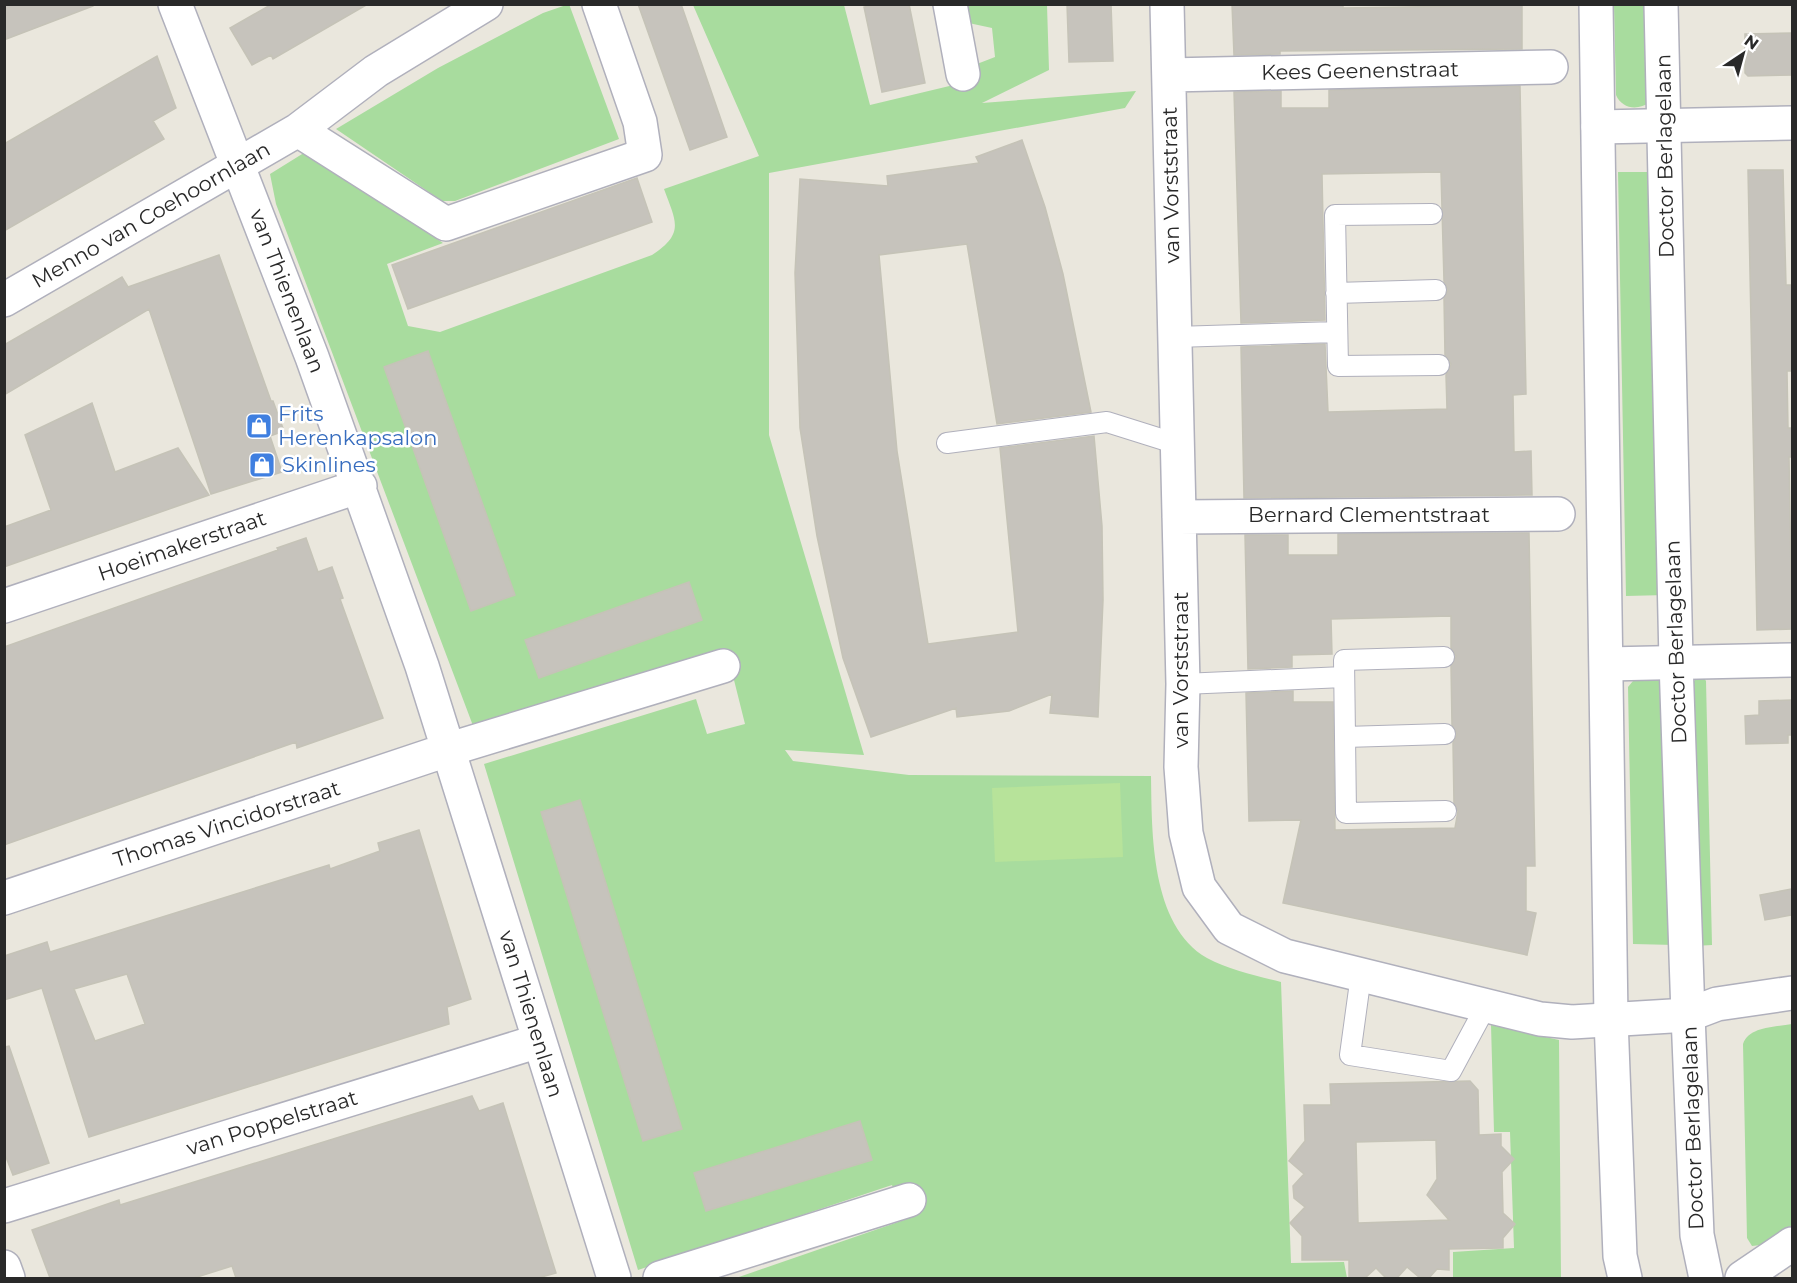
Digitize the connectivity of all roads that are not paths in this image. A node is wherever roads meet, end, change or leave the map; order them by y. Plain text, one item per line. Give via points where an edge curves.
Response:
1 (175, 4) edge
2 (486, 4) edge
3 (599, 4) edge
4 (950, 4) edge
5 (1167, 4) edge
6 (1596, 4) edge
7 (1661, 4) edge
8 (1551, 67) dead end
9 (963, 74) dead end
10 (1169, 75) junction
11 (1792, 123) edge
12 (1664, 126) junction
13 (1598, 127) junction
14 (298, 130) junction
15 (238, 163) junction
16 (1432, 214) dead end
17 (1436, 290) dead end
18 (1336, 293) junction
19 (4, 300) edge
20 (1337, 332) junction
21 (1175, 337) junction
22 (1439, 365) dead end
23 (947, 443) dead end
24 (1177, 444) junction
25 (360, 486) junction
26 (1558, 514) dead end
27 (1179, 517) junction
28 (4, 606) edge
29 (1444, 657) dead end
30 (1792, 660) edge
31 (1676, 661) junction
32 (1607, 664) junction
33 (723, 666) dead end
34 (1344, 677) junction
35 (1183, 684) junction
36 (1445, 734) dead end
37 (1345, 737) junction
38 (450, 749) junction
39 (1446, 811) dead end
40 (4, 898) edge
41 (1361, 975) junction
42 (1792, 993) edge
43 (1486, 1006) junction
44 (1688, 1015) junction
45 (1611, 1019) junction
46 (539, 1041) junction
47 (909, 1200) dead end
48 (4, 1206) edge
49 (1792, 1244) edge
50 (4, 1268) edge
51 (8, 1278) edge
52 (614, 1278) edge
53 (660, 1278) edge
54 (1625, 1278) edge
55 (1706, 1278) edge
56 (1742, 1278) edge

1 - 15 street, van Thienenlaan
2 - 14 street, Menno van Coehoornlaan via 376,71
3 - 14 street via 640,122 645,155 446,224
4 - 9 street
5 - 10 street, van Vorststraat
6 - 13 street
7 - 12 street, Doctor Berlagelaan
8 - 10 street, Kees Geenenstraat
10 - 21 street, van Vorststraat
11 - 12 street
12 - 13 street
12 - 31 street, Doctor Berlagelaan
13 - 32 street
14 - 15 street, Menno van Coehoornlaan
15 - 19 street, Menno van Coehoornlaan
15 - 25 street, van Thienenlaan
16 - 18 lane via 1335,215
17 - 18 lane
18 - 20 lane
20 - 21 lane
20 - 22 lane via 1338,366
21 - 24 street, van Vorststraat
23 - 24 lane via 1107,422
24 - 27 street, van Vorststraat
25 - 28 street, Hoeimakerstraat
25 - 38 street, van Thienenlaan
26 - 27 street, Bernard Clementstraat
27 - 35 street, van Vorststraat
29 - 34 lane via 1344,660
30 - 31 street via 1713,664
31 - 32 street
31 - 44 street, Doctor Berlagelaan
32 - 45 street
33 - 38 street
34 - 35 lane
34 - 37 lane
35 - 41 street, van Vorststraat via 1180,767 1186,833 1199,887 1229,928 1285,956
36 - 37 lane
37 - 39 lane via 1346,813
38 - 40 street, Thomas Vincidorstraat
38 - 46 street, van Thienenlaan
41 - 43 street, van Vorststraat
41 - 43 lane via 1350,1054 1451,1071
42 - 44 street, van Vorststraat via 1717,1004
43 - 45 street, van Vorststraat via 1540,1019
44 - 45 street, van Vorststraat
44 - 55 street, Doctor Berlagelaan via 1697,1235
45 - 54 street via 1620,1256
46 - 48 street, van Poppelstraat
46 - 52 street, van Thienenlaan
47 - 53 street
49 - 56 street
50 - 51 street

